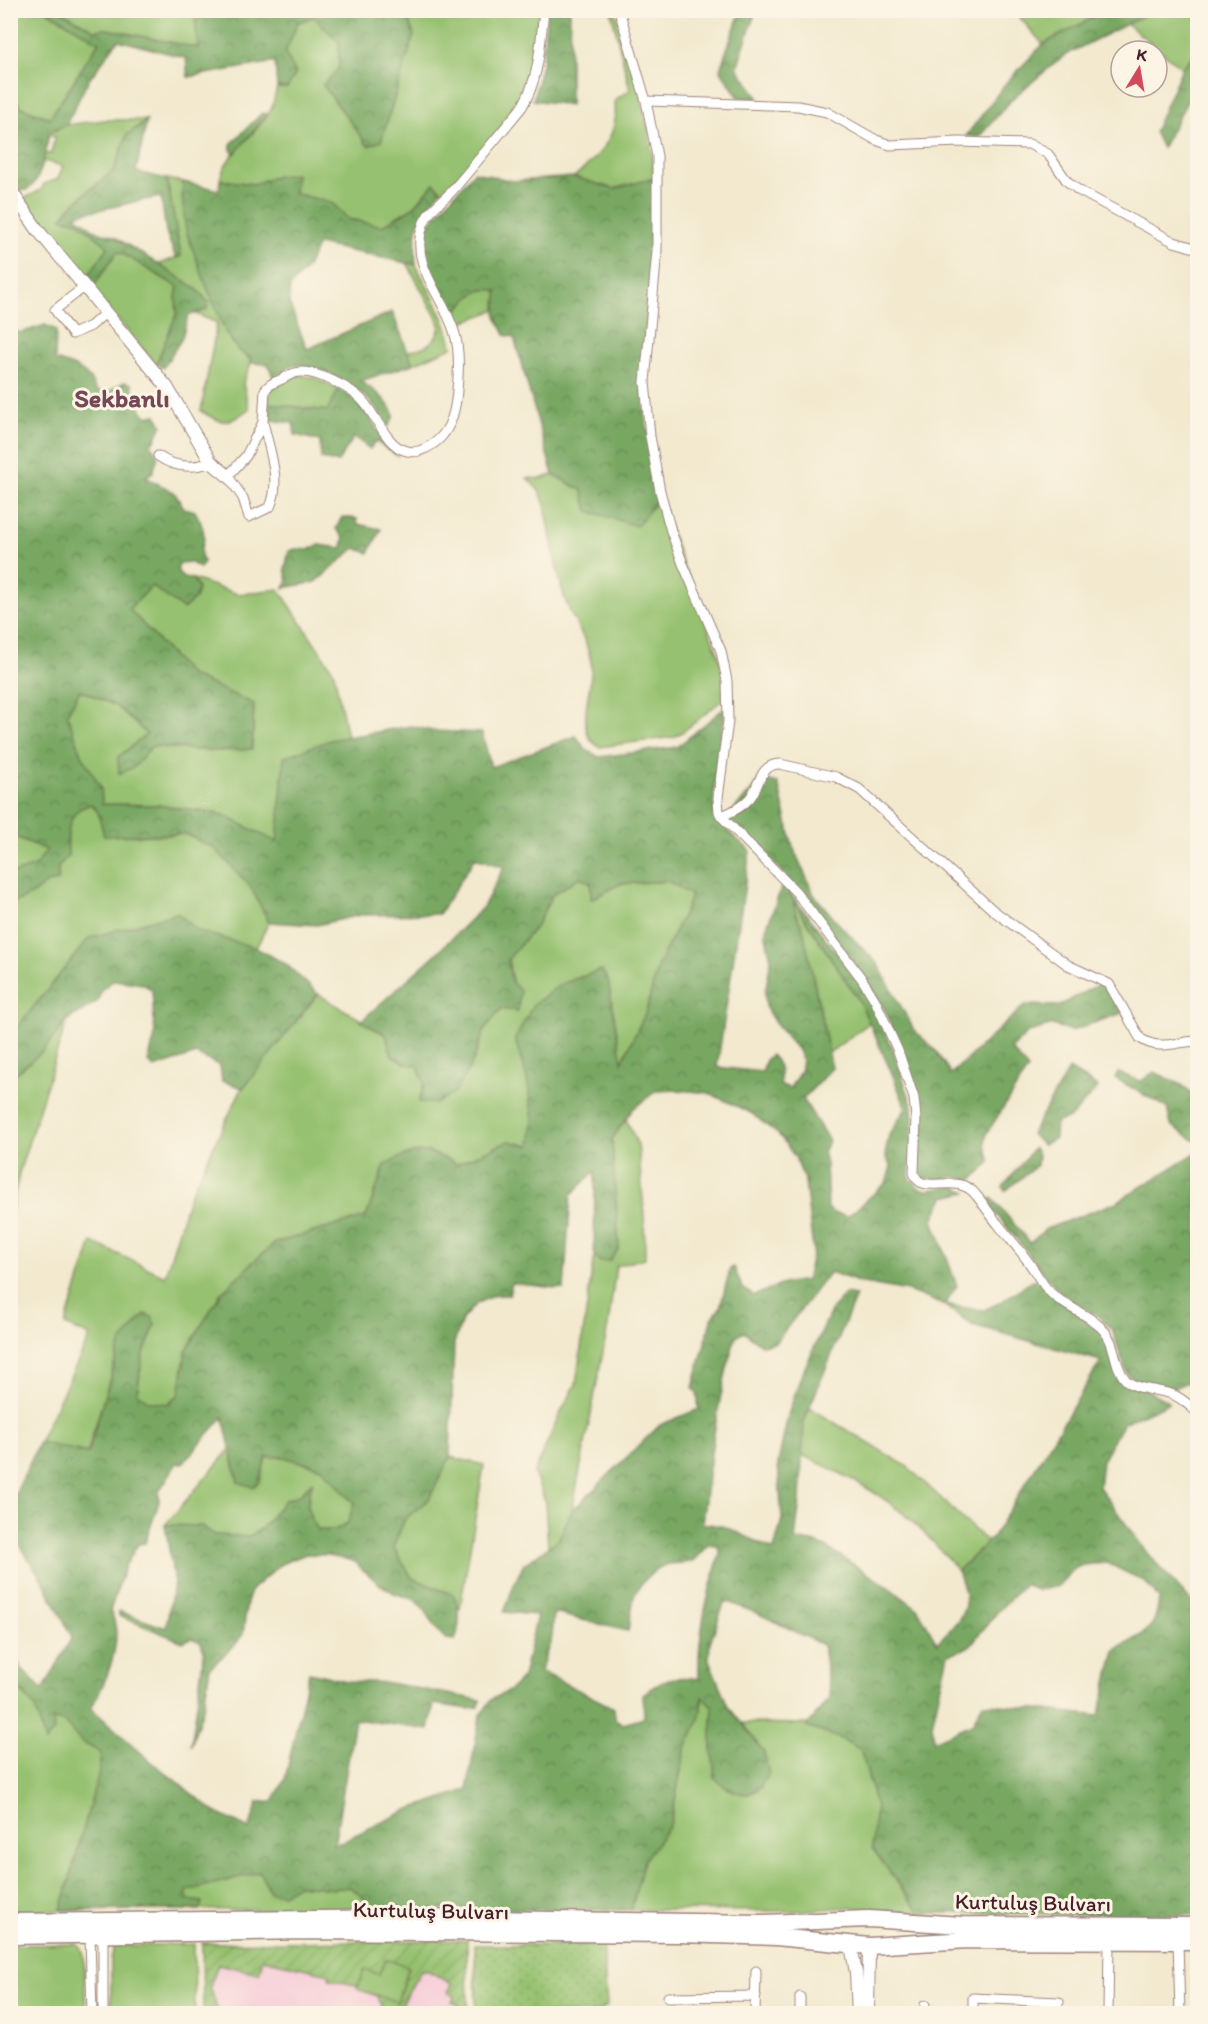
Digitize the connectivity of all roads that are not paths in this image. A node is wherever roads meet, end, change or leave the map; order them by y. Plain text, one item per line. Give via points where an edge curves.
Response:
1 (544, 10) edge
2 (619, 10) edge
3 (646, 101) junction
4 (10, 189) edge
5 (1197, 249) edge
6 (84, 287) junction
7 (105, 313) junction
8 (263, 422) junction
9 (158, 456) dead end
10 (211, 462) junction
11 (228, 476) junction
12 (721, 816) junction
13 (1197, 1041) edge
14 (1197, 1413) edge
15 (851, 1919) junction
16 (869, 1919) junction
17 (10, 1922) edge
18 (1197, 1926) edge
19 (96, 1935) junction
20 (10, 1936) edge
21 (1109, 1941) junction
22 (1178, 1941) junction
23 (1197, 1941) edge
24 (852, 1946) junction
25 (869, 1946) junction
26 (756, 1971) dead end
27 (756, 1996) junction
28 (668, 1997) dead end
29 (800, 1998) dead end
30 (1059, 2002) dead end
31 (92, 2013) edge
32 (103, 2013) edge
33 (755, 2013) edge
34 (800, 2013) edge
35 (858, 2013) edge
36 (868, 2013) edge
37 (973, 2013) edge
38 (1108, 2013) edge
39 (1180, 2013) edge

1 - 8 street via 536,78 530,95 422,227 419,246 423,266 451,322 458,350 455,410 447,429 428,448 407,451 390,440 358,396 318,375 303,372 267,386
2 - 3 street
3 - 5 street via 806,107 827,112 890,144 1029,144 1048,154 1078,190 1174,242
3 - 12 street via 658,178 657,254 646,371 650,436 671,531 726,670 728,721 718,798
4 - 6 street
6 - 7 street
6 - 7 street via 55,310 72,334 91,326
7 - 10 street via 167,387
8 - 11 street via 246,456
8 - 11 street via 276,481 270,507 249,517 243,498
9 - 10 street via 187,467
10 - 11 street
12 - 13 street via 744,804 765,769 772,765 842,779 871,799 994,911 1068,965 1109,984 1140,1038 1163,1046
12 - 14 street via 796,892 875,1000 914,1098 914,1173 918,1182 956,1182 973,1190 1047,1289 1105,1332 1125,1378 1176,1396
15 - 16 highway
15 - 17 highway, Kurtuluş Bulvarı via 763,1923 446,1918
15 - 24 highway via 847,1935
16 - 18 highway, Kurtuluş Bulvarı via 962,1925
16 - 25 highway via 873,1935
19 - 20 highway, Kurtuluş Bulvarı
19 - 24 highway, Kurtuluş Bulvarı via 308,1931 678,1934 776,1937
19 - 31 street
19 - 32 street
21 - 22 highway, Kurtuluş Bulvarı
21 - 25 highway, Kurtuluş Bulvarı via 968,1940
21 - 38 street
22 - 23 highway, Kurtuluş Bulvarı
22 - 39 street
24 - 25 highway
24 - 35 street
25 - 36 street
26 - 27 street
27 - 28 street
27 - 33 street
29 - 34 street
30 - 37 street via 973,1998

